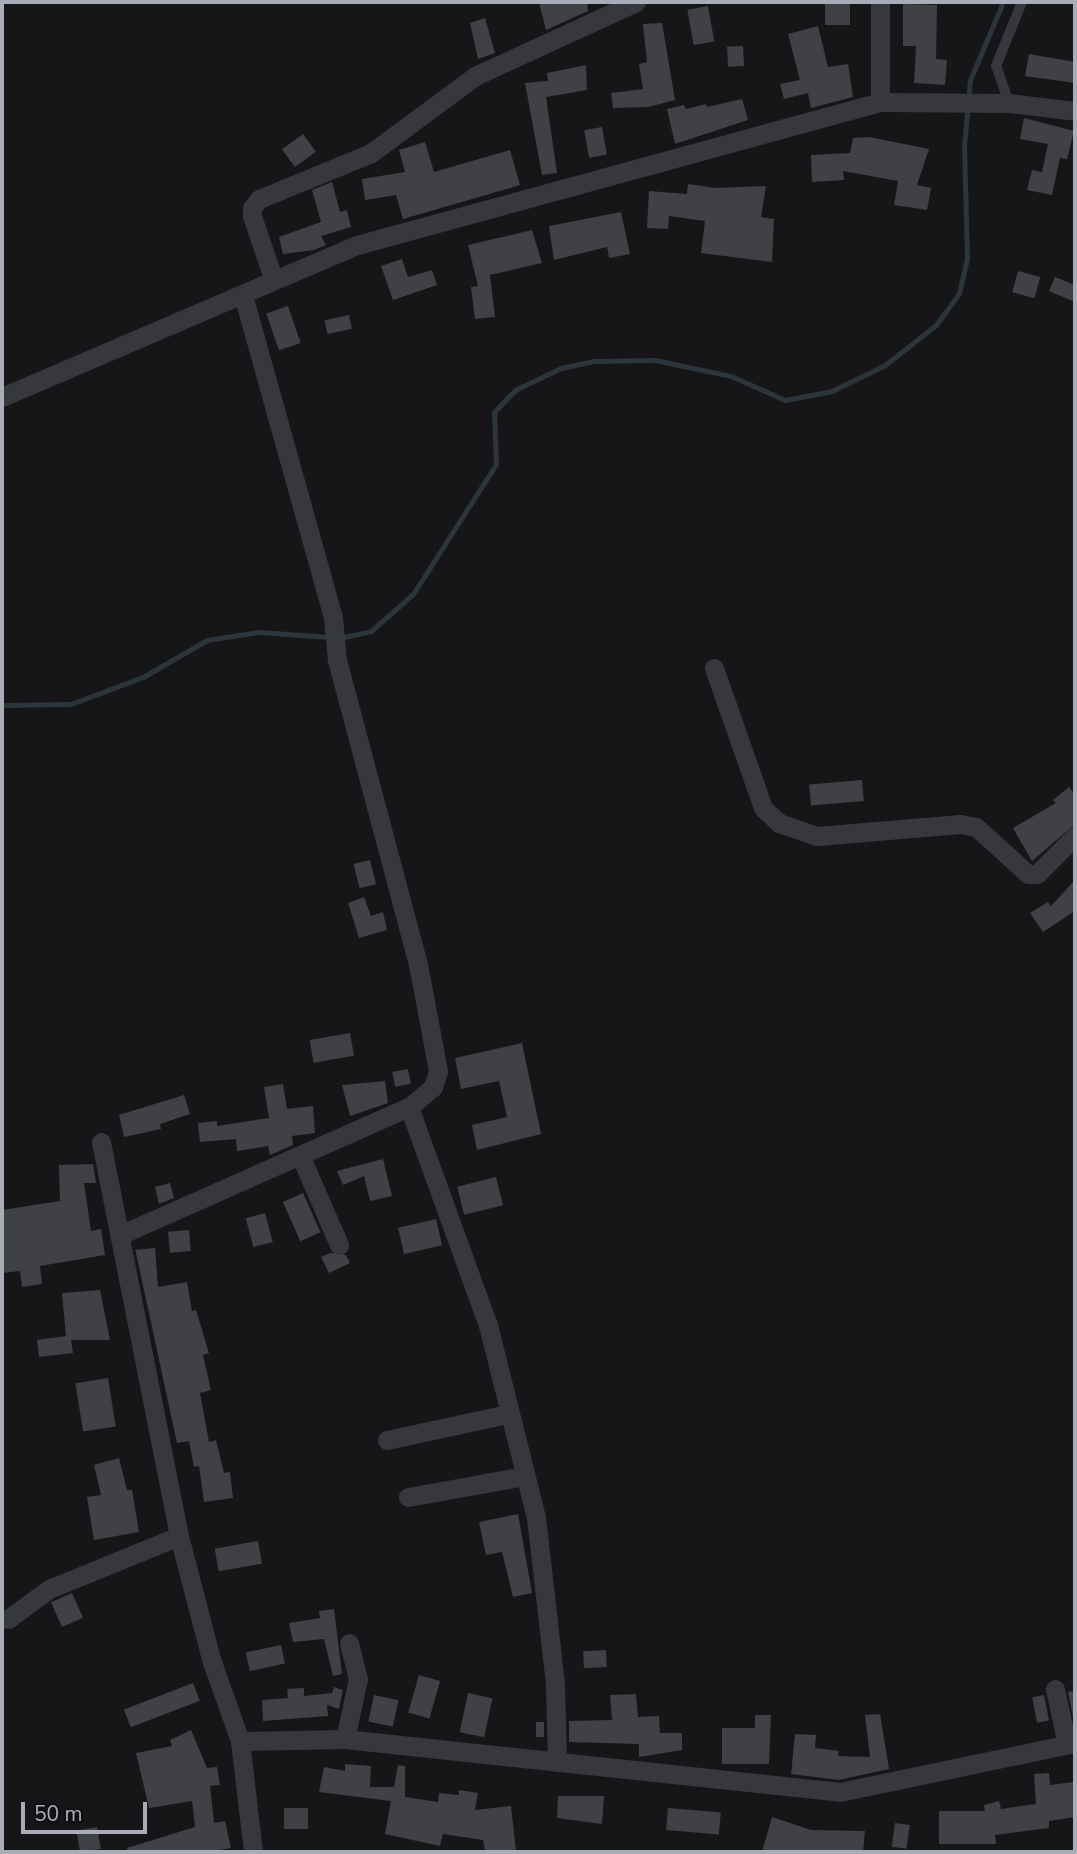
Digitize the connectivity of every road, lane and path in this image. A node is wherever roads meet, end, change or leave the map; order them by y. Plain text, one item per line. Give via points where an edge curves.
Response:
1 (636, 2) edge
2 (880, 2) edge
3 (1021, 2) edge
4 (880, 102) junction
5 (1001, 103) junction
6 (1075, 111) edge
7 (273, 278) junction
8 (243, 295) junction
9 (2, 397) edge
10 (714, 668) dead end
11 (1074, 839) edge
12 (409, 1107) junction
13 (102, 1142) dead end
14 (301, 1157) junction
15 (122, 1234) junction
16 (339, 1245) dead end
17 (507, 1414) junction
18 (387, 1440) dead end
19 (524, 1476) junction
20 (408, 1497) dead end
21 (179, 1536) junction
22 (8, 1619) dead end
23 (349, 1643) dead end
24 (1055, 1689) dead end
25 (345, 1739) junction
26 (240, 1741) junction
27 (1071, 1744) edge
28 (557, 1762) junction
29 (253, 1852) edge

1 - 7 street via 475,76 371,153 259,199 252,216
2 - 4 street
3 - 5 lane via 996,66
4 - 5 street
4 - 7 street via 417,225
5 - 6 street
7 - 8 street
8 - 9 street
8 - 12 street via 333,617 337,660 418,964 438,1071 433,1087
10 - 11 street via 763,808 779,823 817,836 960,824 976,827 1028,874 1037,874
12 - 14 street
12 - 17 street via 484,1314
13 - 15 street
14 - 15 street
14 - 16 street
15 - 21 street
17 - 18 street
17 - 19 street
19 - 20 street
19 - 28 street via 536,1517 555,1685
21 - 22 street via 49,1589
21 - 26 street via 211,1659
23 - 25 street via 358,1679
24 - 27 street
25 - 26 street
25 - 28 street
26 - 29 street
27 - 28 street via 840,1792

